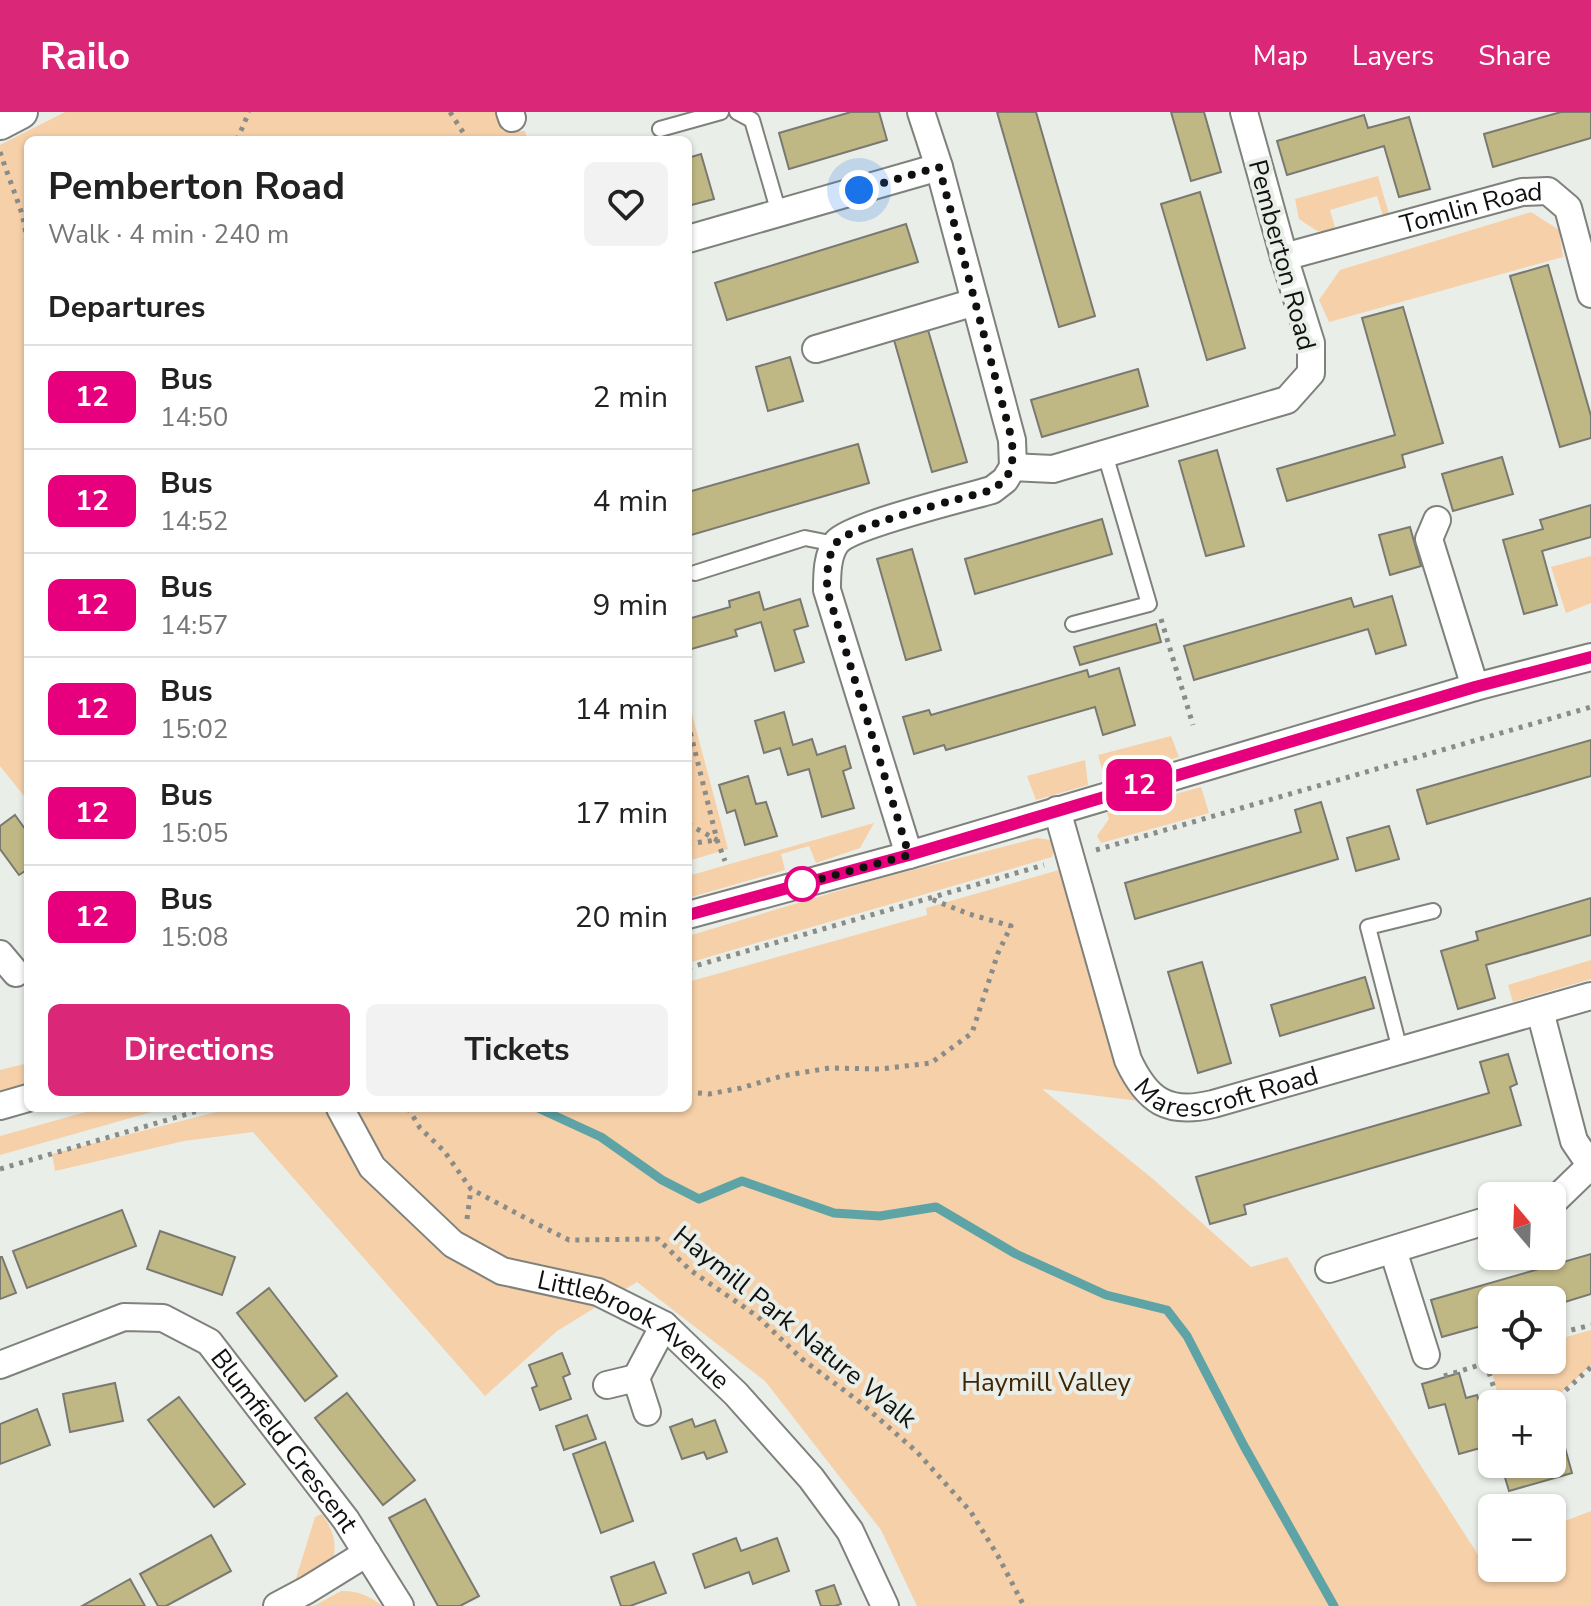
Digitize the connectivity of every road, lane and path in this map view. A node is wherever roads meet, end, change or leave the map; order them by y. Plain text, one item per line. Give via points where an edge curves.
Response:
1 (21, 112) edge
2 (249, 112) edge
3 (450, 112) edge
4 (721, 112) edge
5 (737, 112) edge
6 (921, 112) edge
7 (1244, 112) edge
8 (0, 123) edge
9 (660, 129) dead end
10 (239, 136) edge
11 (465, 136) edge
12 (0, 151) edge
13 (939, 167) junction
14 (779, 213) junction
15 (24, 224) edge
16 (692, 238) edge
17 (1284, 257) junction
18 (1591, 294) edge
19 (975, 302) junction
20 (816, 349) dead end
21 (1105, 454) junction
22 (1013, 467) junction
23 (1437, 520) dead end
24 (835, 544) junction
25 (695, 573) dead end
26 (1149, 604) junction
27 (1073, 624) dead end
28 (1591, 657) edge
29 (1475, 687) junction
30 (1591, 707) edge
31 (1193, 725) dead end
32 (692, 739) edge
33 (1057, 810) junction
34 (692, 826) edge
35 (717, 840) junction
36 (692, 843) edge
37 (909, 855) junction
38 (1071, 857) junction
39 (725, 861) dead end
40 (930, 898) junction
41 (1433, 911) dead end
42 (692, 914) edge
43 (692, 967) edge
44 (1591, 996) edge
45 (1540, 1011) junction
46 (1400, 1050) junction
47 (692, 1092) edge
48 (24, 1099) edge
49 (0, 1106) edge
50 (194, 1112) edge
51 (342, 1112) edge
52 (410, 1112) edge
53 (1590, 1166) edge
54 (0, 1169) edge
55 (471, 1189) junction
56 (1566, 1189) edge
57 (1478, 1223) edge
58 (466, 1232) dead end
59 (1393, 1250) junction
60 (1329, 1269) dead end
61 (664, 1325) junction
62 (1591, 1325) edge
63 (1566, 1331) edge
64 (1426, 1355) joint
65 (0, 1365) edge
66 (1478, 1365) edge
67 (1591, 1367) edge
68 (636, 1378) junction
69 (607, 1385) dead end
70 (1566, 1390) edge
71 (647, 1412) dead end
72 (367, 1553) junction
73 (881, 1605) edge
74 (277, 1606) edge
75 (400, 1606) edge
76 (1024, 1606) edge

1 - 8 street
2 - 10 path
3 - 11 path
4 - 9 lane
5 - 14 lane via 752,120
6 - 13 street
7 - 17 street, Pemberton Road
12 - 15 path
13 - 14 street
13 - 19 street
14 - 16 street
17 - 18 street, Tomlin Road via 1522,192 1548,191 1568,208
17 - 21 street, Pemberton Road via 1311,343 1311,373 1287,400
19 - 20 street
19 - 22 street via 1012,440
21 - 22 street, Pemberton Road via 1053,469
21 - 26 lane
22 - 24 street via 992,490 866,527
23 - 29 street via 1429,539
24 - 25 lane via 805,538
24 - 37 street via 827,590
26 - 27 lane
26 - 31 path via 1156,600
28 - 29 street
29 - 33 street
30 - 38 path
32 - 35 path
33 - 37 street
33 - 38 street, Marescroft Road
34 - 35 path
35 - 36 path
35 - 39 path
37 - 42 street
38 - 40 path
38 - 46 street, Marescroft Road via 1128,1060 1159,1102 1199,1108
40 - 43 path
40 - 47 path via 1011,926 972,1033 931,1063 829,1068 709,1094
41 - 46 lane via 1368,927
44 - 45 street, Marescroft Road
45 - 46 street, Marescroft Road
45 - 53 street via 1574,1141
48 - 49 street
50 - 54 path
51 - 61 street, Littlebrook Avenue via 372,1167 453,1244 502,1271 598,1292
52 - 55 path, Haymill Park Nature Walk
53 - 56 street
55 - 58 path
55 - 76 path, Haymill Park Nature Walk via 569,1240 658,1239 917,1452 971,1512
57 - 59 street
59 - 60 street
59 - 64 street
61 - 68 street
61 - 73 street, Littlebrook Avenue via 736,1394 811,1478 850,1531
62 - 63 path
64 - 66 path via 1434,1379
65 - 72 street, Blumfield Crescent via 124,1317 163,1318 209,1342
67 - 70 path
68 - 69 street
68 - 71 street
72 - 74 street
72 - 75 street, Blumfield Crescent

